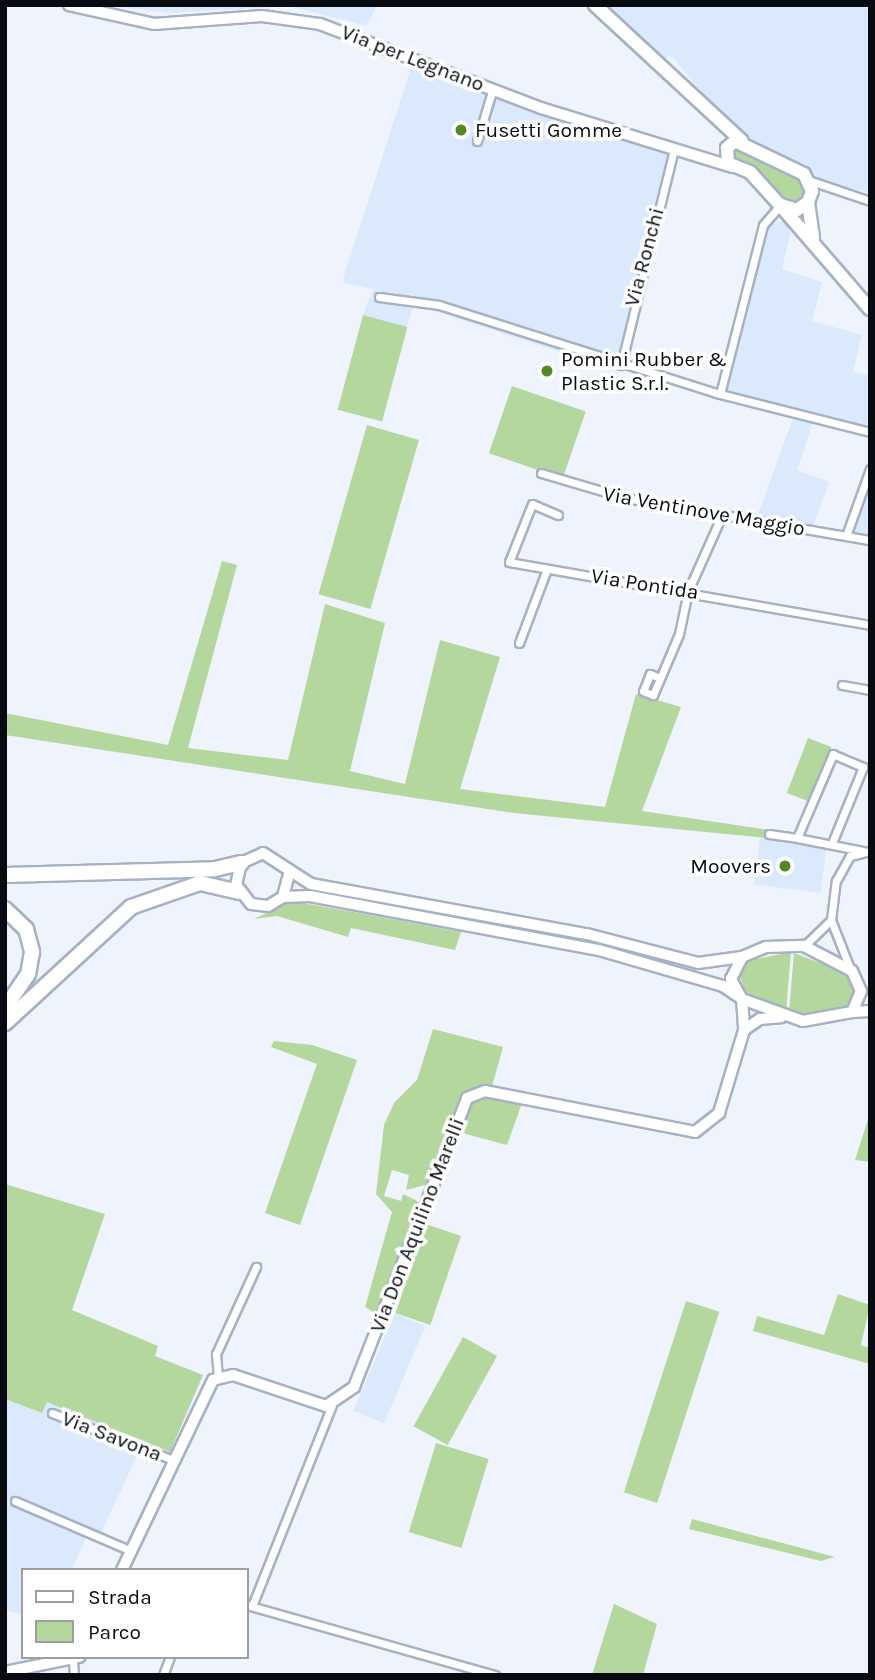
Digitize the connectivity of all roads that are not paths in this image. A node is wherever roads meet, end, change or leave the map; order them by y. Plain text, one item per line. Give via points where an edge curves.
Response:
1 (69, 5) edge
2 (595, 5) edge
3 (493, 88) junction
4 (712, 120) junction
5 (477, 141) dead end
6 (742, 141) junction
7 (674, 149) junction
8 (726, 150) junction
9 (707, 158) junction
10 (733, 167) junction
11 (807, 178) junction
12 (827, 191) junction
13 (810, 199) junction
14 (870, 201) edge
15 (778, 207) junction
16 (817, 245) junction
17 (379, 297) dead end
18 (870, 309) edge
19 (621, 365) junction
20 (720, 394) junction
21 (870, 432) edge
22 (870, 469) edge
23 (541, 473) dead end
24 (558, 515) dead end
25 (722, 515) junction
26 (846, 536) junction
27 (870, 540) edge
28 (547, 569) junction
29 (688, 591) junction
30 (870, 625) edge
31 (519, 643) dead end
32 (660, 678) dead end
33 (842, 685) dead end
34 (870, 690) edge
35 (769, 834) dead end
36 (797, 838) junction
37 (832, 843) junction
38 (867, 851) edge
39 (241, 863) junction
40 (289, 874) junction
41 (5, 876) edge
42 (238, 892) junction
43 (283, 897) junction
44 (5, 909) edge
45 (831, 920) junction
46 (802, 946) junction
47 (742, 957) junction
48 (851, 969) junction
49 (870, 977) edge
50 (25, 980) junction
51 (5, 997) edge
52 (742, 999) junction
53 (5, 1008) edge
54 (870, 1010) edge
55 (852, 1012) junction
56 (786, 1018) junction
57 (5, 1023) edge
58 (744, 1030) junction
59 (256, 1267) dead end
60 (218, 1377) junction
61 (332, 1405) junction
62 (52, 1413) dead end
63 (173, 1460) junction
64 (16, 1501) dead end
65 (131, 1551) junction
66 (123, 1568) edge
67 (249, 1605) edge
68 (76, 1659) edge
69 (5, 1672) edge
70 (74, 1675) edge
71 (495, 1675) edge

1 - 3 street, Via per Legnano via 165,25 262,16 302,20 374,40
2 - 4 main road
3 - 5 street
3 - 7 street, Via per Legnano
4 - 6 main road
4 - 8 main road
6 - 8 main road
6 - 11 main road via 766,161
7 - 9 street, Via per Legnano
7 - 19 street, Via Ronchi
8 - 9 street
8 - 10 main road
9 - 10 street, Via per Legnano
10 - 15 main road via 750,172
11 - 12 street
11 - 13 main road
12 - 13 street
12 - 14 street
13 - 15 main road via 797,210
13 - 16 main road via 806,219
15 - 16 main road
15 - 20 street via 763,225
16 - 18 main road
17 - 19 street via 439,305
19 - 20 street
20 - 21 street
22 - 26 street
23 - 25 street, Via Ventinove Maggio via 606,494
24 - 28 street, Via Pontida via 532,504 509,562
25 - 26 street, Via Ventinove Maggio
25 - 29 street
26 - 27 street, Via Ventinove Maggio
28 - 29 street, Via Pontida
28 - 31 street
29 - 30 street, Via Pontida
29 - 32 street
33 - 34 street
35 - 36 street
36 - 37 street
36 - 37 street via 833,754 863,767
37 - 38 street
38 - 45 street via 838,871
39 - 40 street via 255,854 272,855
39 - 41 highway via 215,869
39 - 42 street
40 - 43 street
40 - 47 street via 312,884 587,934 698,963
42 - 43 street via 260,907
42 - 57 highway via 200,883 131,907
43 - 52 street via 599,950 713,981
44 - 50 highway via 30,940
45 - 46 street
45 - 48 street
46 - 47 street
46 - 48 street
47 - 52 street, Via Don Aquilino Marelli via 732,979
48 - 49 street
48 - 55 street via 861,991
50 - 51 highway
50 - 53 highway
52 - 56 street
52 - 58 street, Via Don Aquilino Marelli
54 - 55 street
55 - 56 street via 834,1019
56 - 58 street via 760,1019
58 - 61 street, Via Don Aquilino Marelli via 719,1113 695,1132 485,1091 467,1098 357,1381
59 - 60 street via 216,1354
60 - 61 street via 233,1375
60 - 63 street via 203,1394
61 - 67 street
62 - 63 street, Via Savona
63 - 65 street
64 - 65 street
65 - 66 street
67 - 71 street
68 - 69 street
68 - 70 street

